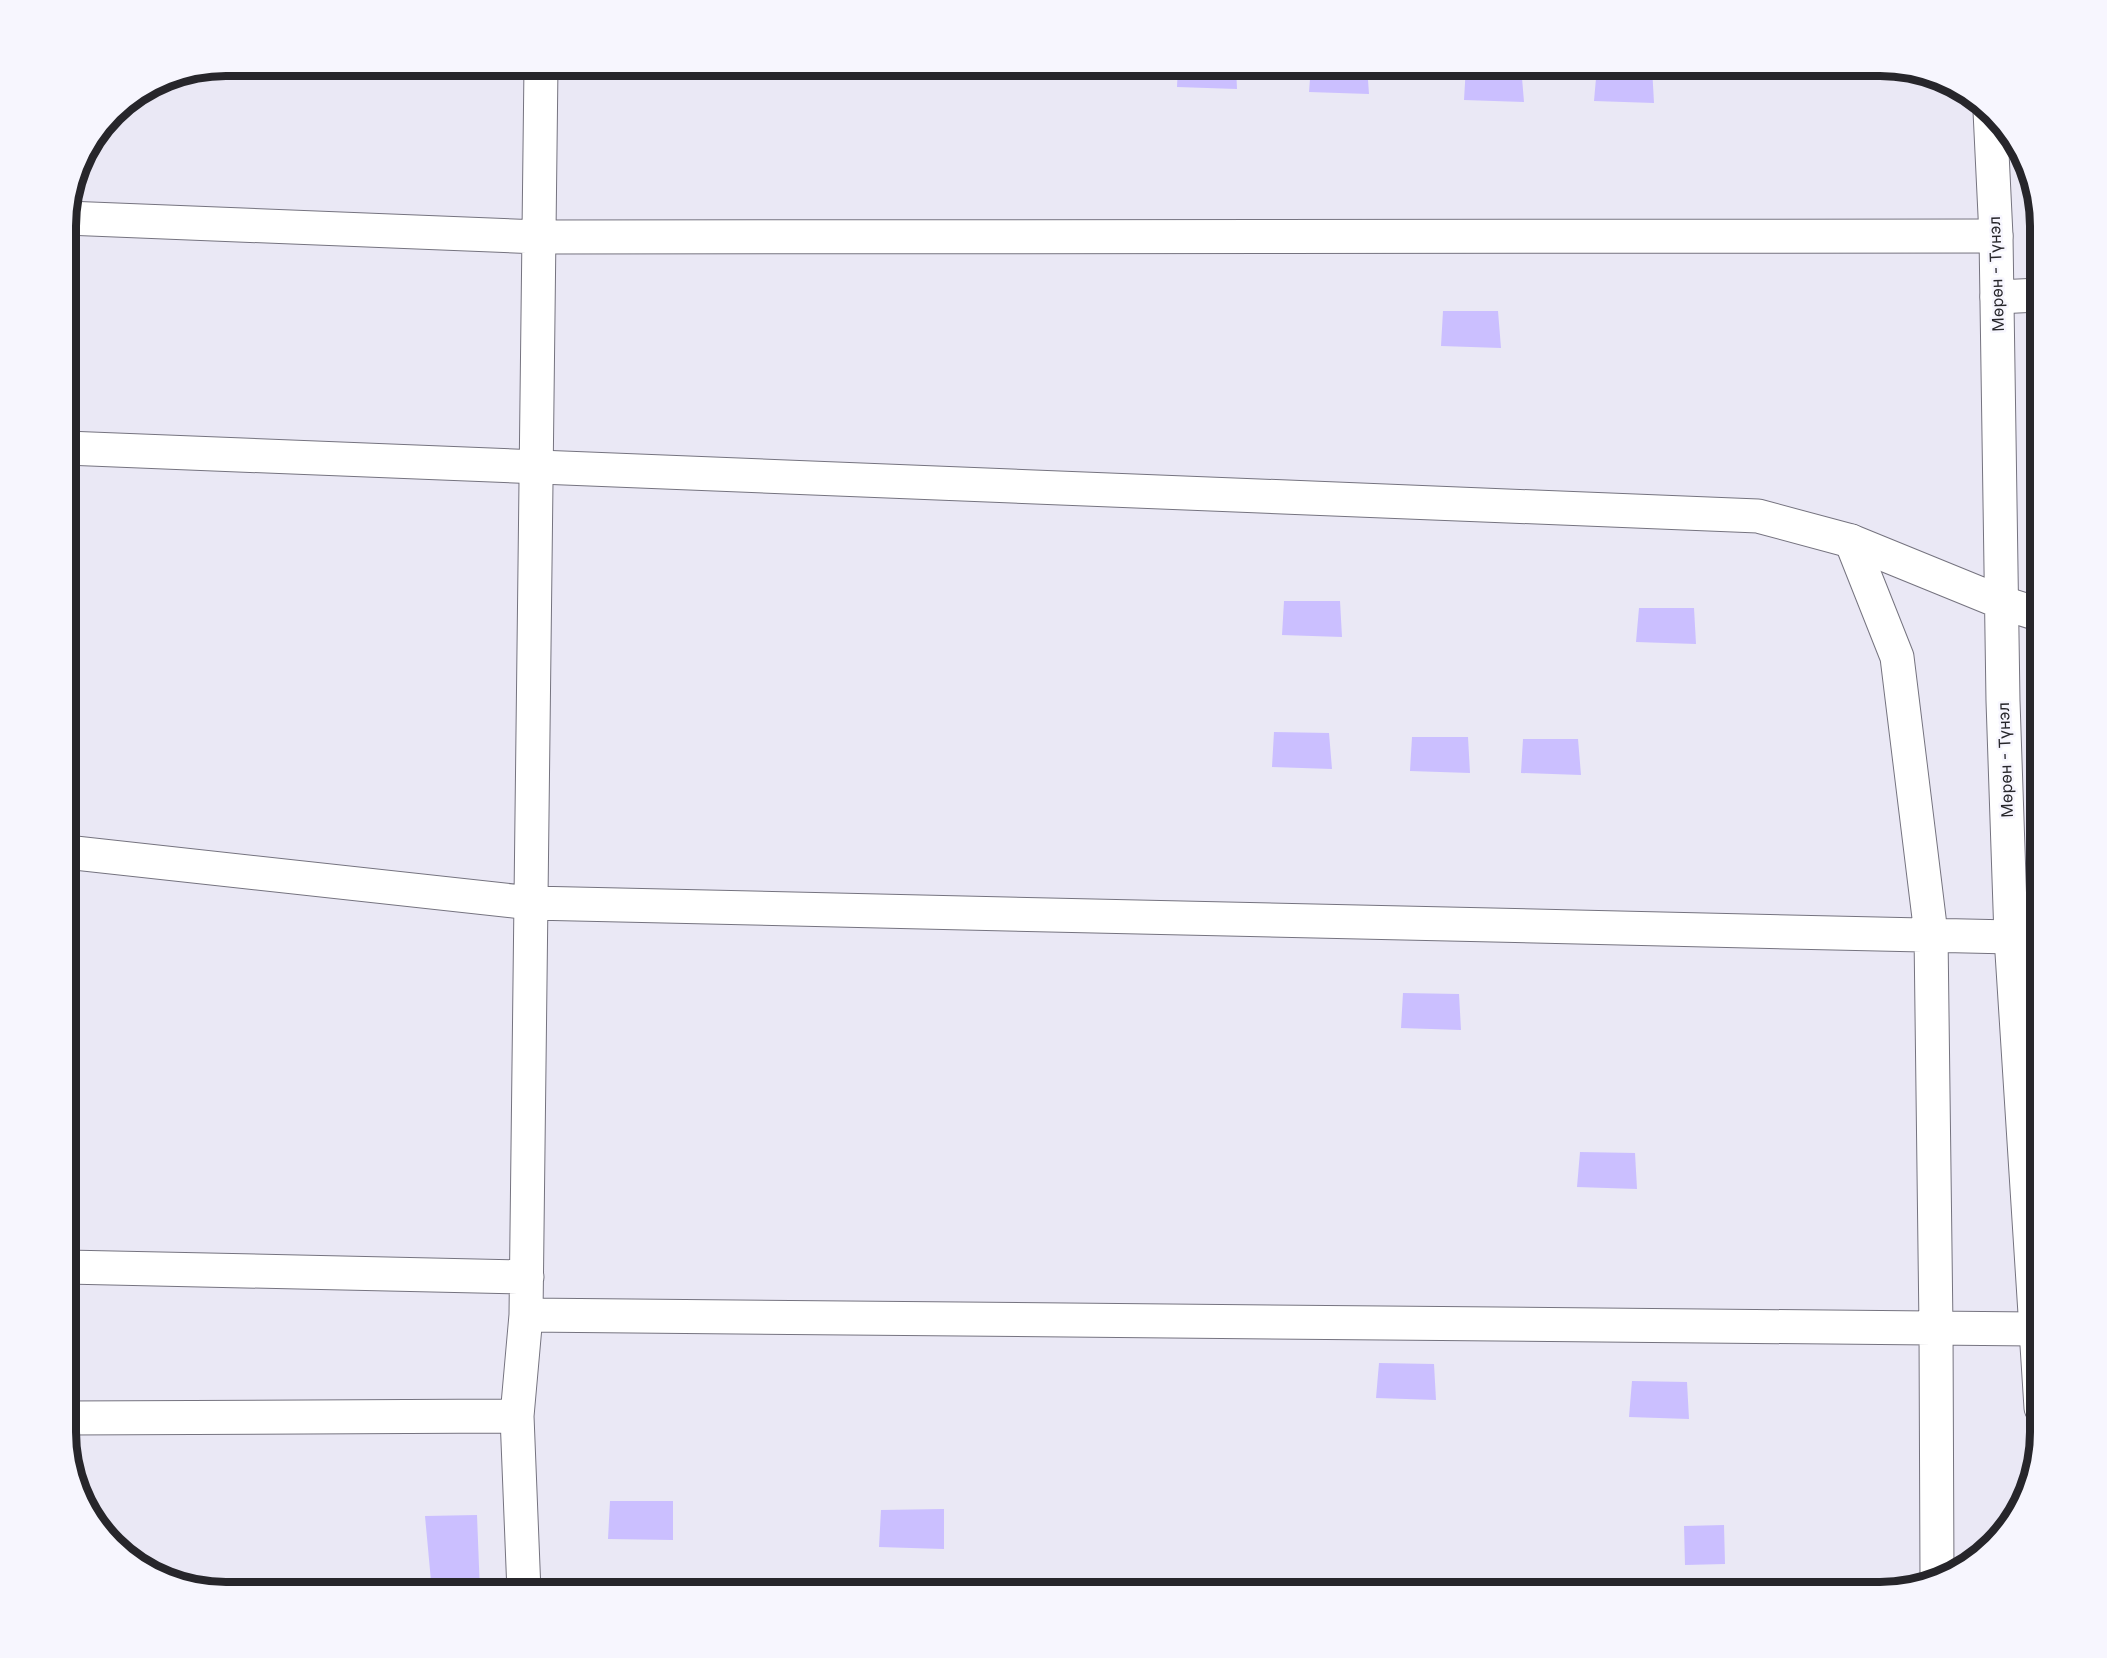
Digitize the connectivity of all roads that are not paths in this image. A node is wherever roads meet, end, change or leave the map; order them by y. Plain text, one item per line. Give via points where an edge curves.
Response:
1 (541, 77) edge
2 (1991, 126) edge
3 (77, 218) edge
4 (1996, 236) junction
5 (539, 237) junction
6 (2030, 296) edge
7 (1997, 297) junction
8 (77, 448) edge
9 (537, 466) junction
10 (1851, 541) junction
11 (2002, 603) junction
12 (2030, 612) edge
13 (77, 853) edge
14 (531, 903) junction
15 (1931, 934) junction
16 (2012, 937) junction
17 (2030, 1066) edge
18 (77, 1267) edge
19 (527, 1277) junction
20 (526, 1315) junction
21 (1936, 1328) junction
22 (2030, 1329) edge
23 (517, 1416) junction
24 (77, 1418) edge
25 (1937, 1570) edge
26 (524, 1582) edge

1 - 5 street
2 - 4 street, Мөрөн - Түнэл
3 - 5 street
4 - 5 street
4 - 7 street, Мөрөн - Түнэл
5 - 9 street
6 - 7 street
7 - 11 street, Мөрөн - Түнэл
8 - 9 street
9 - 10 street via 1758,516
9 - 14 street
10 - 11 street
10 - 15 street via 1898,657
11 - 12 street
11 - 16 street, Мөрөн - Түнэл
13 - 14 street
14 - 15 street
14 - 19 street
15 - 16 street
15 - 21 street
16 - 17 street, Мөрөн - Түнэл
18 - 19 street
19 - 20 street
20 - 21 street
20 - 23 street
21 - 22 street
21 - 25 street
23 - 24 street
23 - 26 street

